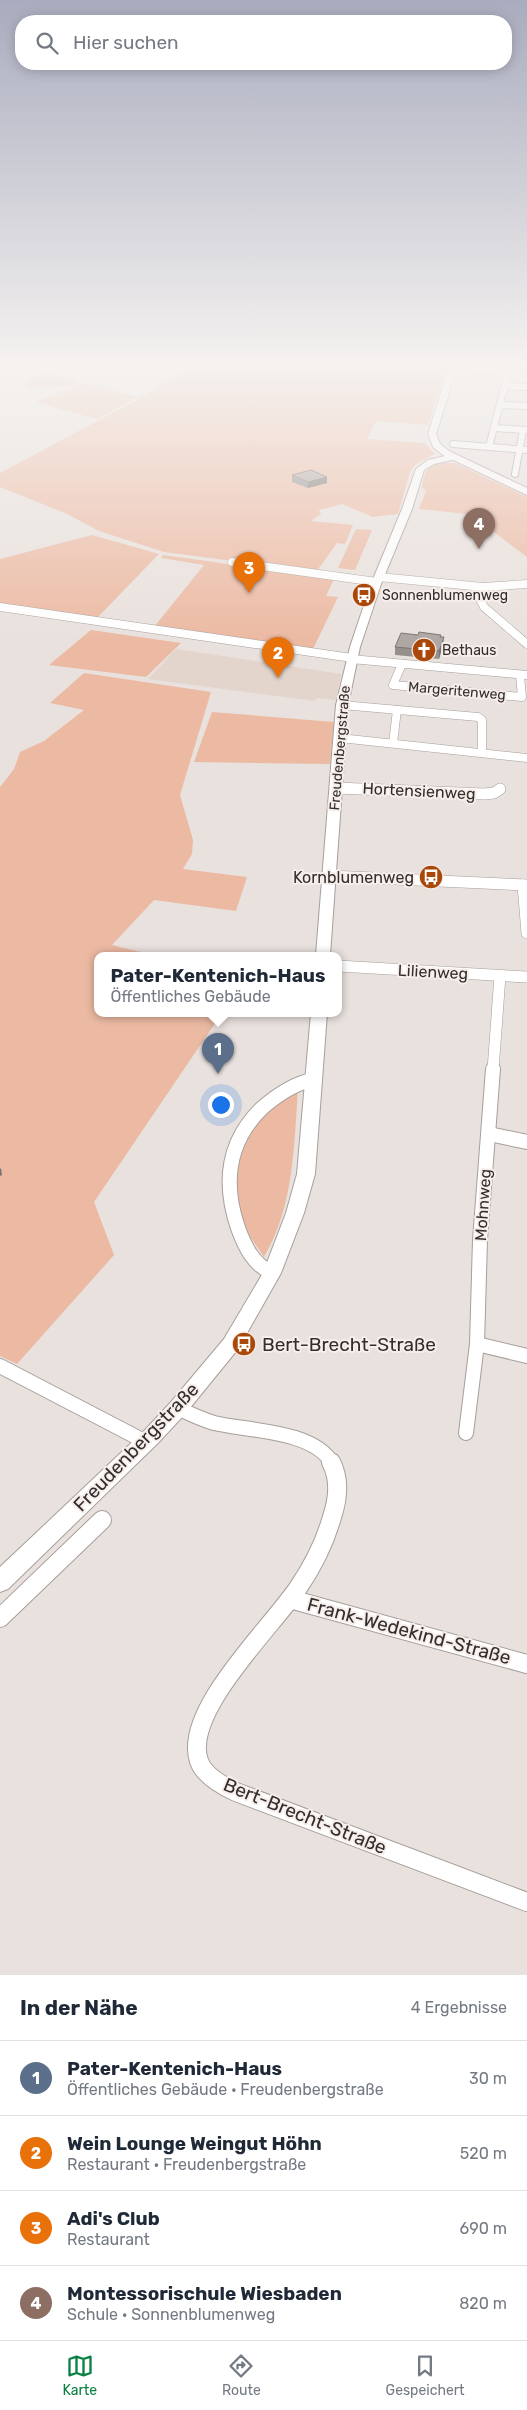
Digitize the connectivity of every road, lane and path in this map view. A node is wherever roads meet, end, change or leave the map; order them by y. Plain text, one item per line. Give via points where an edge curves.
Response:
1 (451, 455) edge
2 (522, 455) edge
3 (454, 457) junction
4 (515, 474) dead end
5 (527, 492) edge
6 (232, 562) dead end
7 (378, 580) junction
8 (527, 584) edge
9 (483, 587) junction
10 (0, 606) edge
11 (527, 644) edge
12 (352, 659) junction
13 (402, 664) junction
14 (524, 675) edge
15 (342, 705) junction
16 (398, 710) junction
17 (340, 738) junction
18 (393, 743) junction
19 (482, 752) junction
20 (527, 758) edge
21 (336, 788) junction
22 (500, 789) dead end
23 (330, 876) junction
24 (525, 885) edge
25 (527, 933) edge
26 (323, 952) edge
27 (342, 966) edge
28 (500, 976) junction
29 (527, 978) edge
30 (319, 1017) edge
31 (312, 1080) junction
32 (489, 1134) junction
33 (527, 1142) edge
34 (272, 1273) junction
35 (477, 1344) junction
36 (527, 1356) edge
37 (0, 1366) edge
38 (178, 1408) junction
39 (466, 1434) dead end
40 (146, 1442) junction
41 (102, 1520) dead end
42 (0, 1582) edge
43 (290, 1599) junction
44 (0, 1618) edge
45 (527, 1664) edge
46 (527, 1902) edge

1 - 3 main road
2 - 4 street
3 - 5 main road
3 - 7 street, Freudenbergstraße via 432,462 420,469
6 - 7 street
7 - 9 street
7 - 12 street, Freudenbergstraße
8 - 9 street
9 - 11 street via 480,599 484,607
10 - 12 street
12 - 13 street
12 - 15 street, Freudenbergstraße
13 - 14 street
13 - 14 street, Margeritenweg via 393,686 522,697
15 - 16 street
15 - 17 street, Freudenbergstraße
16 - 18 street
16 - 19 street via 480,718
17 - 18 street
17 - 21 street, Freudenbergstraße
18 - 19 street
19 - 20 street
21 - 22 street, Hortensienweg via 484,794
21 - 23 street, Freudenbergstraße
23 - 24 street
23 - 26 street, Freudenbergstraße
24 - 25 street
27 - 28 street, Lilienweg
28 - 29 street, Lilienweg
28 - 32 street, Mohnweg
30 - 31 street, Freudenbergstraße
31 - 34 street, Freudenbergstraße via 306,1174
31 - 34 street via 291,1086 261,1109 238,1136 231,1153 228,1176 232,1214 255,1262
32 - 33 street
32 - 35 street, Mohnweg via 480,1240
34 - 38 street, Freudenbergstraße via 231,1344
35 - 36 street
35 - 39 street, Mohnweg
37 - 40 street
38 - 40 street, Freudenbergstraße
38 - 43 street, Bert-Brecht-Straße via 206,1420 303,1442 324,1453 331,1461 338,1485 330,1524 311,1566
40 - 42 street, Freudenbergstraße
41 - 44 street, Freudenbergstraße
43 - 45 street, Frank-Wedekind-Straße
43 - 46 street, Bert-Brecht-Straße via 237,1663 207,1710 197,1742 198,1759 207,1773 236,1792

